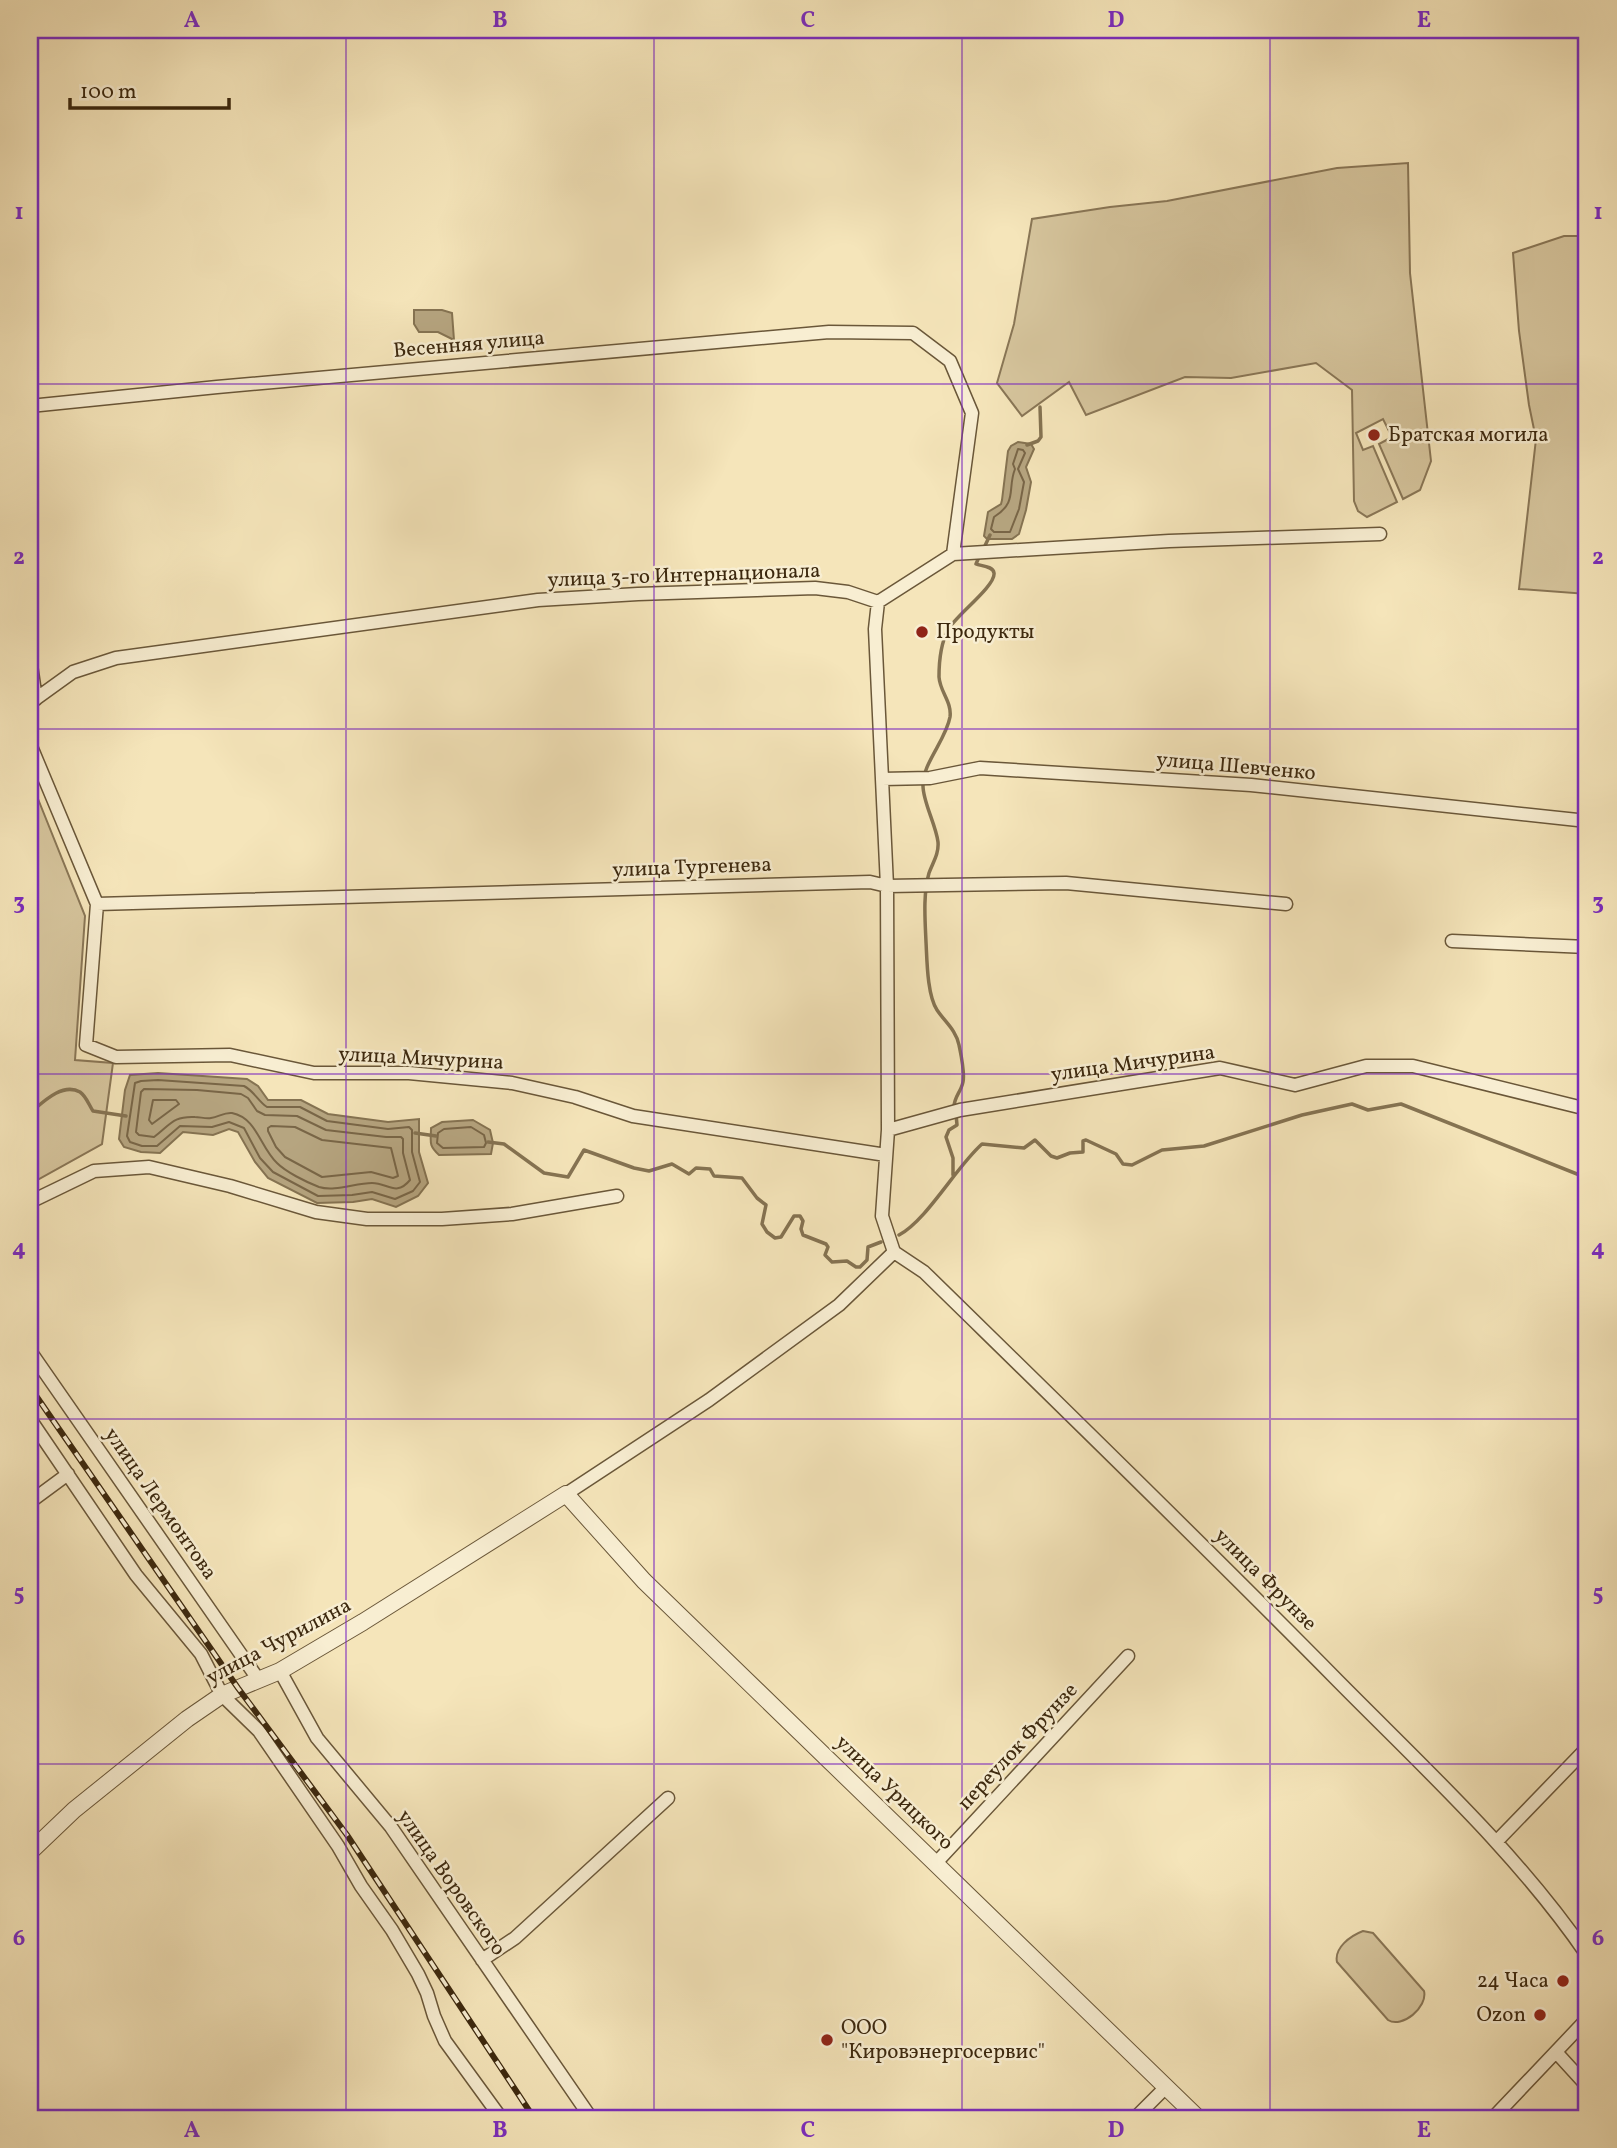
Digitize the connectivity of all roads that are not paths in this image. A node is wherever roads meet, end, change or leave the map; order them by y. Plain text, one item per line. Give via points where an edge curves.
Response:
1 (30, 406) edge
2 (1380, 534) dead end
3 (953, 554) junction
4 (878, 602) junction
5 (30, 658) edge
6 (33, 701) edge
7 (30, 744) edge
8 (882, 779) junction
9 (1587, 821) edge
10 (887, 886) junction
11 (97, 904) junction
12 (1286, 904) dead end
13 (1452, 941) dead end
14 (1587, 947) edge
15 (1587, 1109) edge
16 (888, 1129) junction
17 (886, 1155) junction
18 (617, 1196) dead end
19 (30, 1202) edge
20 (894, 1252) junction
21 (30, 1351) edge
22 (30, 1419) edge
23 (68, 1474) junction
24 (566, 1494) junction
25 (30, 1502) edge
26 (1128, 1656) dead end
27 (280, 1671) junction
28 (258, 1679) junction
29 (222, 1695) junction
30 (1587, 1748) edge
31 (668, 1798) dead end
32 (1497, 1842) junction
33 (30, 1852) edge
34 (936, 1863) junction
35 (1587, 1955) edge
36 (482, 1960) junction
37 (1587, 2019) edge
38 (1556, 2052) junction
39 (1587, 2086) edge
40 (1166, 2087) junction
41 (501, 2118) edge
42 (591, 2118) edge
43 (1135, 2118) edge
44 (1198, 2118) edge
45 (1493, 2118) edge

1 - 3 street, Весенняя улица via 829,331 913,333 950,362 972,413
2 - 3 street
3 - 4 street
4 - 6 street, улица 3-го Интернационала via 815,588 538,600 116,658 73,672
4 - 8 street via 875,629
5 - 6 street
7 - 11 street
8 - 9 street, улица Шевченко via 930,778 980,768 1251,785
8 - 10 street
10 - 11 street, улица Тургенева via 870,882
10 - 12 street, улица Тургенева via 1066,883
10 - 16 street
11 - 17 street, улица Мичурина via 86,1045 116,1056 230,1055 314,1073 409,1073 512,1083 633,1116
13 - 14 street
15 - 16 street, улица Мичурина via 1413,1066 1366,1066 1295,1085 1220,1068 960,1110
16 - 17 street
17 - 20 street via 882,1216
18 - 19 street via 512,1214 367,1219 316,1212 149,1167 94,1171
20 - 24 street via 839,1305 709,1400
20 - 32 street, улица Фрунзе via 924,1272 983,1329
21 - 28 street, улица Лермонтова
22 - 23 street
23 - 25 street
23 - 29 street via 136,1575 201,1654
24 - 27 street, улица Чурилина
24 - 34 street, улица Урицкого via 643,1581
26 - 34 street, переулок Фрунзе
27 - 28 street, улица Чурилина
27 - 36 street, улица Воровского via 317,1738 391,1827
28 - 29 street, улица Чурилина
29 - 33 street, улица Чурилина via 148,1749
29 - 41 street via 258,1731 338,1846 428,1993 445,2041
30 - 32 street
31 - 36 street via 515,1938
32 - 35 street, улица Фрунзе
34 - 40 street, улица Урицкого
36 - 42 street, улица Воровского
37 - 38 street
38 - 39 street
38 - 45 street
40 - 43 street
40 - 44 street, улица Урицкого

